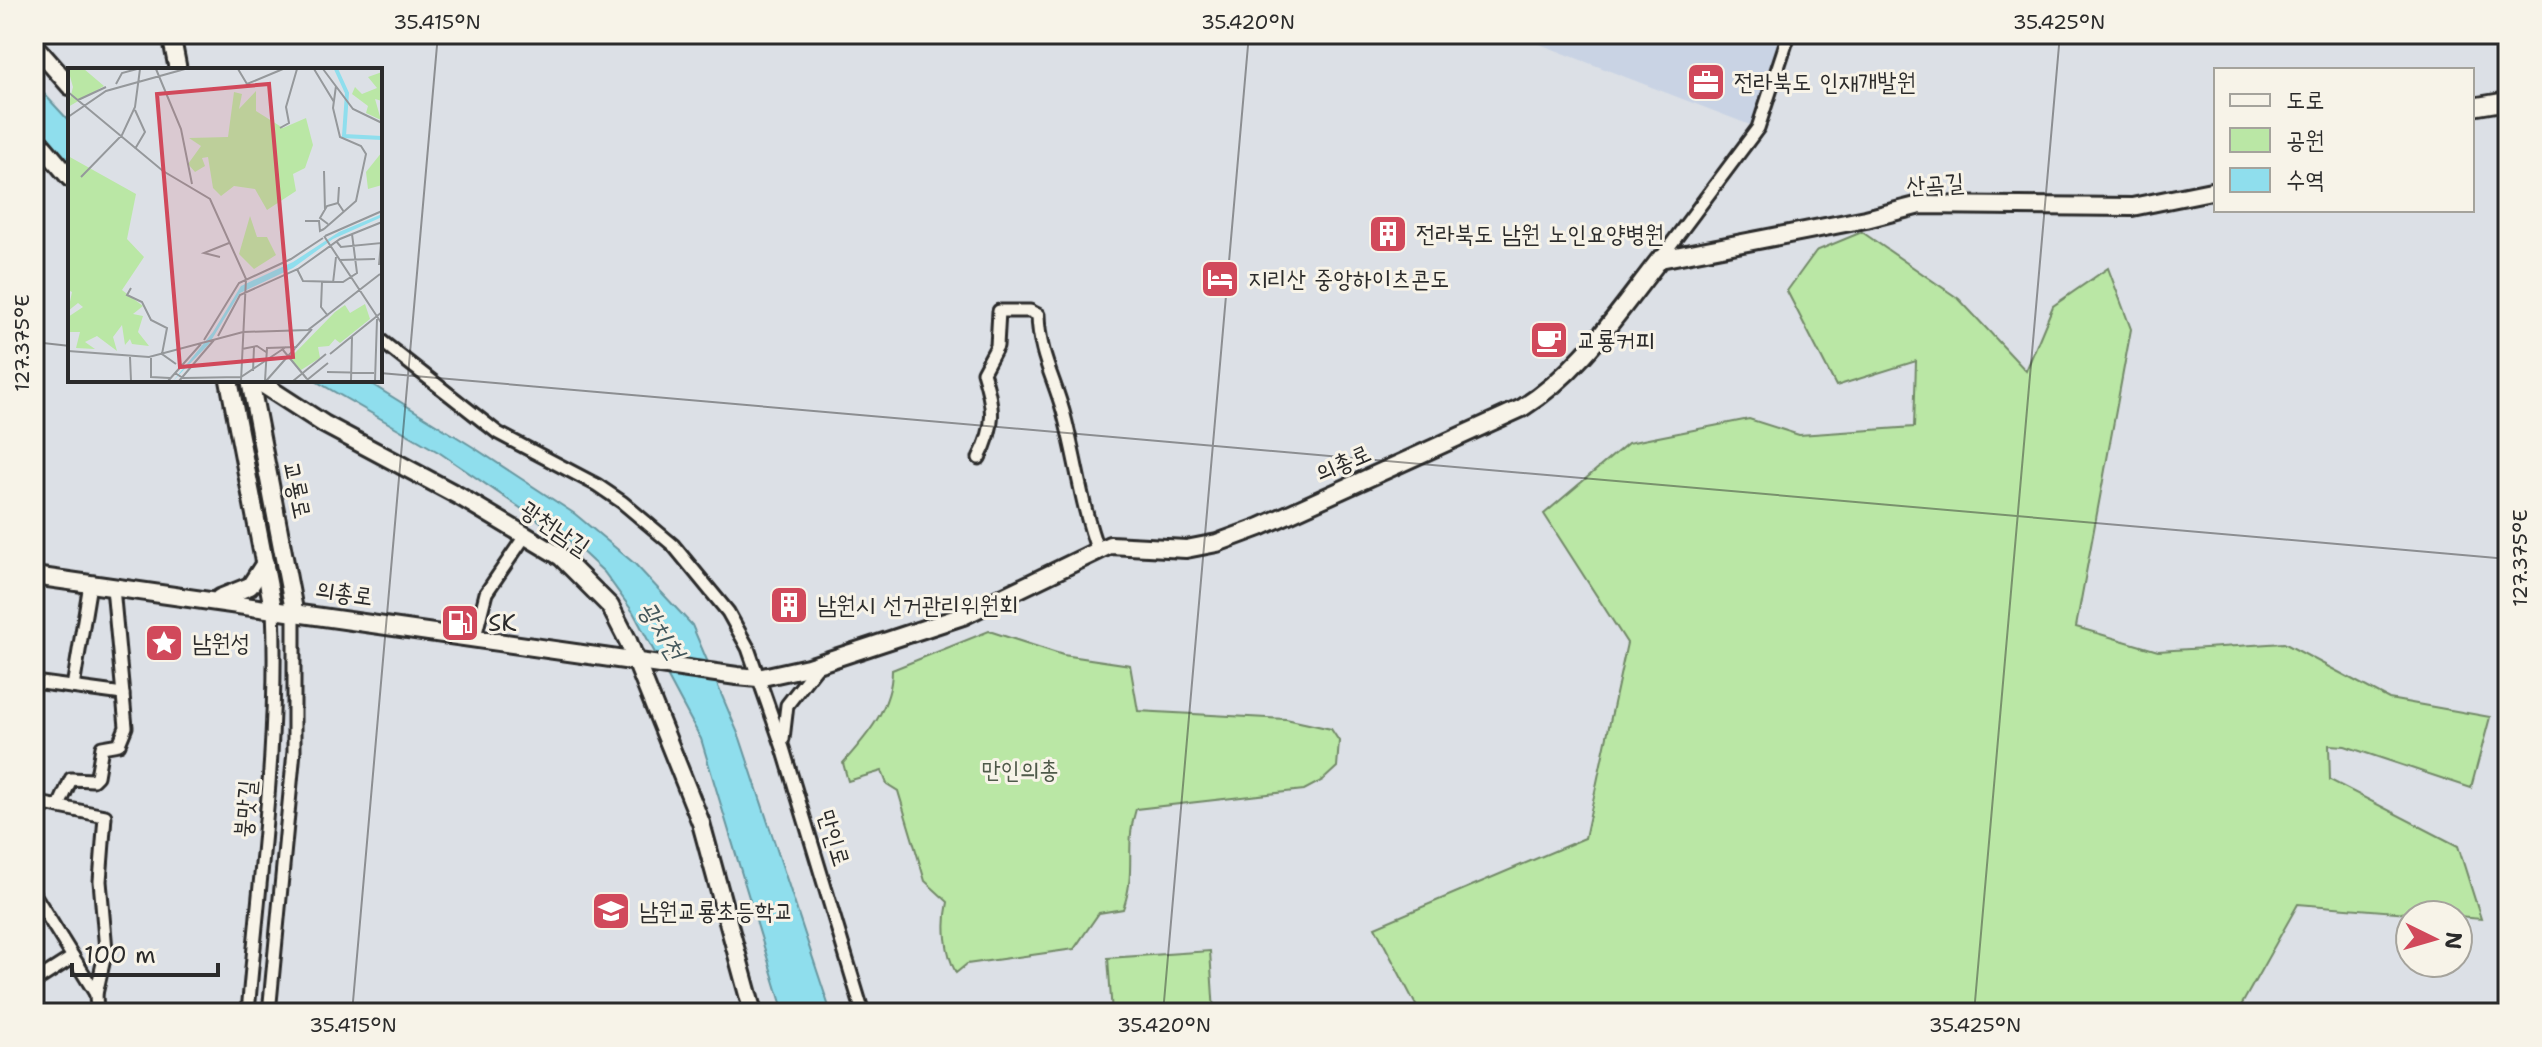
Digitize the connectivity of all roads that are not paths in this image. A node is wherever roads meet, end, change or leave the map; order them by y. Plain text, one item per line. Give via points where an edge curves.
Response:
1 (171, 34) edge
2 (1789, 34) edge
3 (34, 45) edge
4 (178, 68) edge
5 (68, 84) edge
6 (2508, 101) edge
7 (2474, 107) edge
8 (34, 136) edge
9 (68, 176) edge
10 (2214, 190) edge
11 (1660, 259) junction
12 (382, 342) edge
13 (229, 382) edge
14 (250, 382) edge
15 (259, 382) edge
16 (979, 458) dead end
17 (525, 536) junction
18 (1098, 551) junction
19 (265, 563) junction
20 (34, 576) edge
21 (90, 584) junction
22 (113, 588) junction
23 (210, 600) junction
24 (273, 608) junction
25 (294, 610) junction
26 (475, 637) junction
27 (641, 662) junction
28 (819, 664) junction
29 (758, 678) junction
30 (34, 682) edge
31 (73, 687) junction
32 (123, 694) junction
33 (783, 748) junction
34 (34, 802) edge
35 (59, 806) junction
36 (34, 894) edge
37 (73, 957) junction
38 (34, 982) edge
39 (96, 994) junction
40 (97, 1013) edge
41 (248, 1013) edge
42 (269, 1013) edge
43 (753, 1013) edge
44 (863, 1013) edge

1 - 4 street
2 - 11 street, 의총로 via 1758,128
3 - 5 street
6 - 7 street
8 - 9 street
10 - 11 street, 산곡길 via 2132,207 1920,205
11 - 18 street, 의총로 via 1572,369 1522,408 1217,543 1175,549 1110,545
12 - 29 street, 만인로 via 498,433 597,485 647,521 697,571 728,612
13 - 19 street, 교룡로
14 - 25 street, 교룡로
15 - 17 street, 광천남길
16 - 18 street via 991,435 992,403 983,372 997,346 999,311 1030,311 1038,315 1041,354 1062,410 1084,515
17 - 26 street via 486,593
17 - 27 street, 광천남길 via 588,581 610,606
18 - 28 street, 의총로 via 963,616
19 - 23 street via 243,592
19 - 24 street, 교룡로
20 - 21 street, 의총로
21 - 22 street, 의총로
21 - 31 street
22 - 23 street, 의총로
22 - 32 street
23 - 24 street, 의총로
24 - 25 street, 의총로
24 - 41 street, 붕맛길 via 276,694
25 - 26 street, 의총로
25 - 42 street, 붕맛길 via 294,751
26 - 27 street, 의총로
27 - 29 street, 의총로
27 - 43 street, 광천남길 via 701,823
28 - 29 street, 의총로
28 - 33 street via 787,705
29 - 33 street, 만인로
30 - 31 street
31 - 32 street
32 - 35 street via 123,739 102,747 93,780 71,779
33 - 44 street, 만인로
34 - 35 street
35 - 39 street via 105,816 100,881 106,950
36 - 37 street
37 - 38 street
37 - 39 street
39 - 40 street

